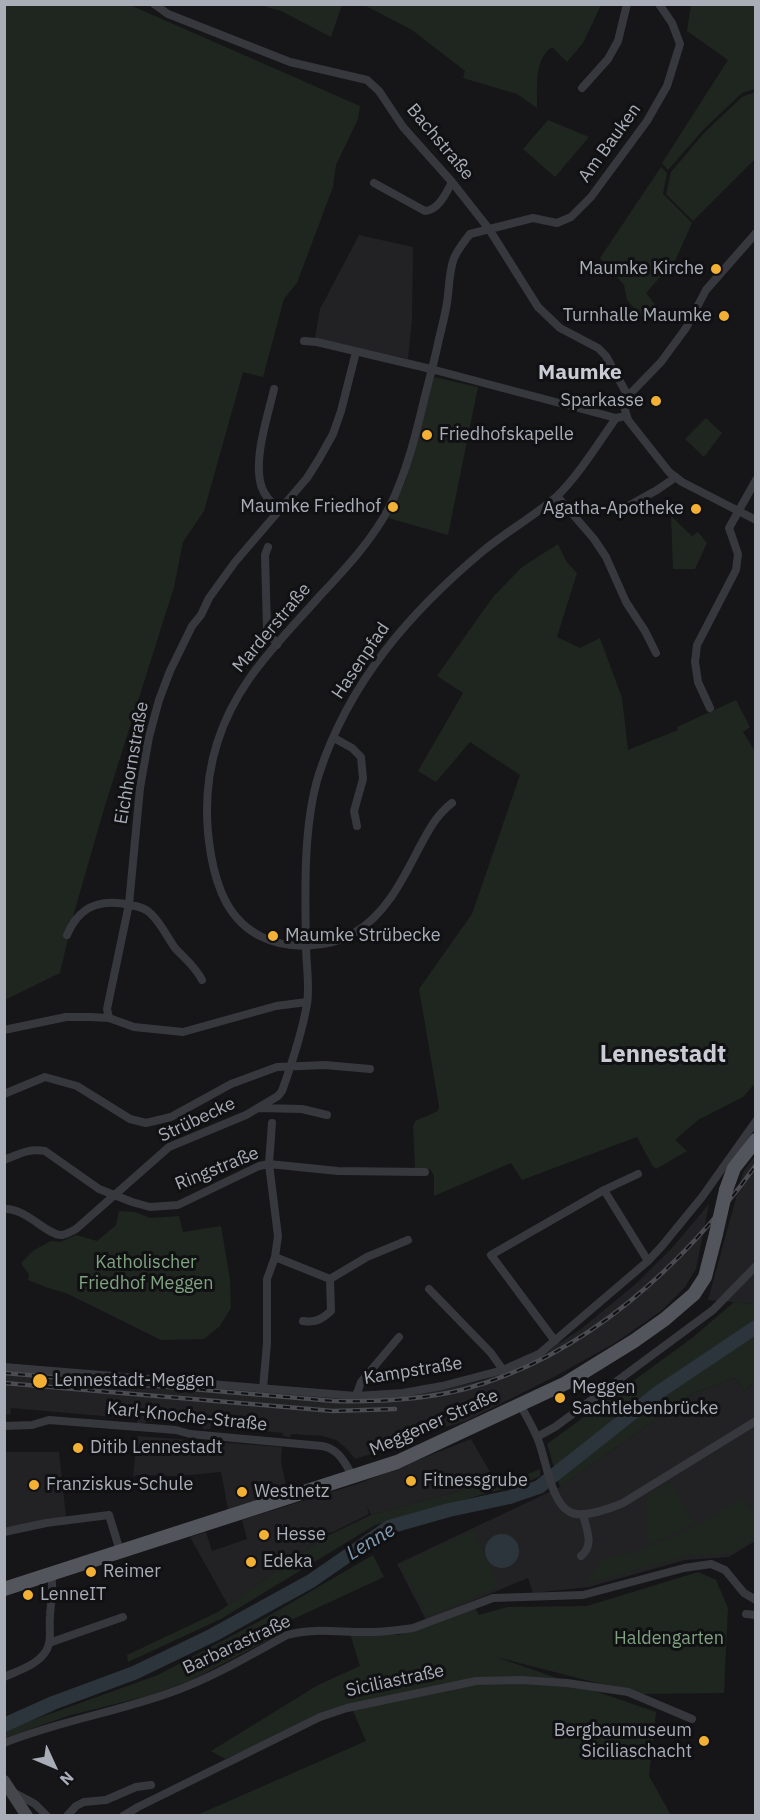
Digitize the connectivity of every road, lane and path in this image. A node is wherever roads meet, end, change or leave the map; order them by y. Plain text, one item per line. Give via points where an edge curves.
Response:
1 (154, 4) edge
2 (627, 4) edge
3 (659, 4) edge
4 (582, 88) dead end
5 (452, 182) junction
6 (374, 183) dead end
7 (489, 229) junction
8 (756, 233) edge
9 (304, 341) dead end
10 (356, 352) junction
11 (432, 369) junction
12 (274, 389) dead end
13 (628, 396) junction
14 (626, 416) junction
15 (616, 418) junction
16 (675, 477) junction
17 (756, 480) edge
18 (557, 496) junction
19 (630, 505) dead end
20 (279, 510) junction
21 (738, 510) junction
22 (756, 520) edge
23 (267, 547) dead end
24 (277, 645) junction
25 (656, 653) dead end
26 (710, 708) dead end
27 (334, 738) junction
28 (452, 803) dead end
29 (357, 826) dead end
30 (129, 904) junction
31 (67, 935) dead end
32 (306, 944) junction
33 (202, 980) dead end
34 (307, 1002) junction
35 (109, 1018) junction
36 (4, 1030) edge
37 (290, 1067) junction
38 (370, 1070) dead end
39 (4, 1094) edge
40 (258, 1108) junction
41 (327, 1115) dead end
42 (756, 1121) edge
43 (272, 1123) dead end
44 (756, 1140) edge
45 (4, 1160) edge
46 (268, 1164) junction
47 (425, 1172) dead end
48 (638, 1174) dead end
49 (604, 1190) junction
50 (116, 1194) junction
51 (4, 1209) edge
52 (408, 1240) dead end
53 (275, 1257) junction
54 (648, 1261) junction
55 (756, 1266) edge
56 (330, 1279) junction
57 (429, 1289) dead end
58 (303, 1321) dead end
59 (399, 1337) dead end
60 (555, 1341) junction
61 (4, 1367) edge
62 (503, 1370) junction
63 (263, 1389) junction
64 (356, 1396) junction
65 (520, 1405) junction
66 (756, 1421) edge
67 (4, 1426) edge
68 (539, 1442) junction
69 (353, 1476) junction
70 (583, 1514) junction
71 (4, 1532) edge
72 (120, 1551) junction
73 (581, 1556) dead end
74 (51, 1573) junction
75 (4, 1589) edge
76 (756, 1599) edge
77 (123, 1617) dead end
78 (49, 1643) junction
79 (4, 1677) edge
80 (692, 1719) dead end
81 (4, 1743) edge
82 (151, 1785) dead end
83 (7, 1786) edge
84 (27, 1815) edge
85 (47, 1815) edge
86 (67, 1815) edge
87 (123, 1815) edge

1 - 5 street, Bachstraße via 168,14 290,62 367,80
2 - 4 street via 618,42
3 - 7 street, Am Bauken via 680,44 667,86 647,121 591,197 571,217 557,223 533,218
5 - 6 street via 430,211
5 - 7 street, Bachstraße
7 - 11 street, Am Bauken via 470,234 453,259
7 - 13 street, Bachstraße via 538,307 560,328 603,352
8 - 13 street via 706,290 661,363
9 - 10 street
10 - 11 street
10 - 20 street, Eichhornstraße via 333,434 307,478
11 - 15 street
11 - 24 street, Marderstraße via 407,467 388,510 348,565
12 - 20 street via 259,476 268,500
13 - 14 street
14 - 15 street
14 - 16 street
15 - 18 street, Hasenpfad
16 - 19 street
16 - 21 street
17 - 21 street
18 - 25 street via 606,557 626,602
18 - 27 street, Hasenpfad via 482,552 417,612 389,643 352,698
20 - 30 street, Eichhornstraße via 208,598 166,681 149,737 140,788
21 - 22 street
21 - 26 street via 729,528 738,554 736,570 697,645 698,682
23 - 24 street via 267,628
24 - 32 street, Marderstraße via 249,679 228,716 208,778 207,833 217,883 232,914 271,941
27 - 29 street via 361,757 363,778 354,811
27 - 32 street, Hasenpfad via 319,775 311,816
28 - 32 street, Marderstraße via 436,816 399,885 366,925 345,938
30 - 31 street via 104,902 93,906 81,912
30 - 33 street via 151,913
30 - 35 street, Eichhornstraße via 107,1009
32 - 34 street, Strübecke
34 - 35 street via 276,1006 183,1032 134,1027
34 - 37 street, Strübecke
35 - 36 street via 66,1017
37 - 38 street via 325,1065
37 - 39 street via 277,1066 255,1073 171,1117 146,1123 130,1119 77,1086 45,1077
37 - 40 street, Strübecke via 282,1091
40 - 41 street via 302,1108
40 - 50 street, Strübecke via 168,1147
42 - 54 street, Kampstraße via 702,1197
43 - 46 street
44 - 65 main road, Meggener Straße, bridge via 734,1168 705,1277 694,1294 614,1355
45 - 50 street, Ringstraße via 34,1149 45,1150 91,1184
46 - 47 street, Ringstraße via 338,1171
46 - 50 street, Ringstraße via 178,1204 150,1207
46 - 53 street via 278,1236
48 - 49 street
49 - 54 street
49 - 60 street via 491,1255
50 - 51 street, Strübecke via 76,1229 61,1235 12,1209
52 - 56 street via 367,1257
53 - 56 street
53 - 63 street via 267,1279
54 - 60 street, Kampstraße
55 - 68 street via 713,1310
56 - 58 street via 331,1311 320,1320
57 - 62 street
59 - 64 street via 361,1382
60 - 62 street, Kampstraße via 539,1354
61 - 63 street, Kampstraße
62 - 64 street, Kampstraße via 442,1386
63 - 64 street, Kampstraße
65 - 68 street
65 - 69 main road, Meggener Straße via 422,1452
66 - 70 street via 623,1503
67 - 69 street, Karl-Knoche-Straße via 49,1420 330,1447 338,1452
68 - 70 street via 555,1492 566,1510
69 - 72 main road, Meggener Straße
70 - 73 street via 590,1545
71 - 72 street via 109,1515
72 - 74 main road, Meggener Straße
74 - 75 main road, Meggener Straße
74 - 78 street via 54,1588
76 - 81 street, Barbarastraße via 744,1593 725,1570 711,1564 583,1595 493,1598 399,1630 297,1632 189,1686
77 - 78 street
78 - 79 street via 38,1660
80 - 87 street, Siciliastraße via 628,1692 521,1680 476,1681 337,1711 256,1747
82 - 86 street via 106,1800 84,1802
83 - 84 main road
83 - 85 street

